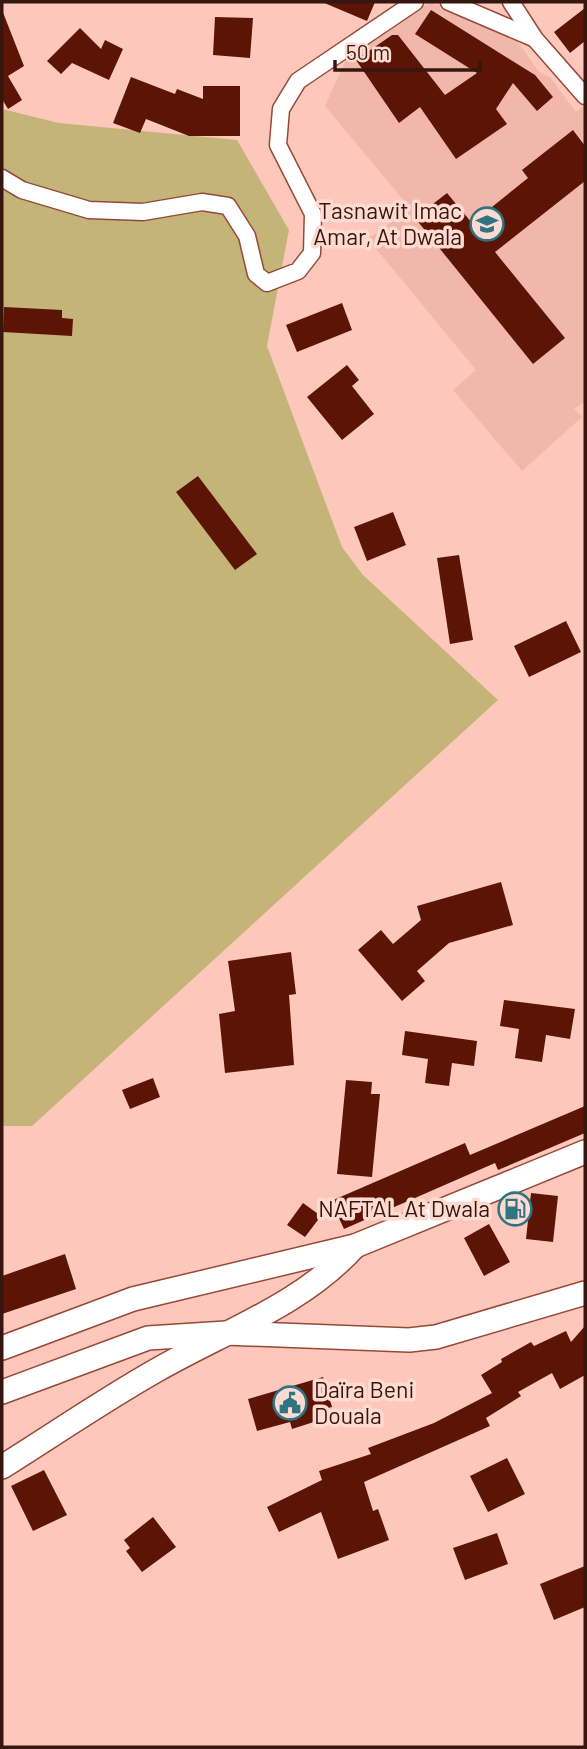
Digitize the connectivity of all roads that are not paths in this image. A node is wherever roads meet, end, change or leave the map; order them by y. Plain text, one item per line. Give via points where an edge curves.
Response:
1 (415, 2) edge
2 (449, 2) edge
3 (511, 2) edge
4 (535, 39) junction
5 (585, 96) edge
6 (2, 178) edge
7 (585, 1152) edge
8 (355, 1246) junction
9 (585, 1293) edge
10 (226, 1334) junction
11 (2, 1348) edge
12 (2, 1392) edge
13 (2, 1467) edge

1 - 6 street via 298,81 281,109 278,145 313,214 312,253 298,271 267,284 256,274 247,236 228,206 202,202 144,212 89,210 22,190
2 - 4 street
3 - 4 street
4 - 5 street
7 - 8 street
8 - 10 street via 332,1272 306,1291
8 - 11 street via 133,1299
9 - 10 street via 436,1337
10 - 12 street via 148,1338
10 - 13 street via 157,1370

